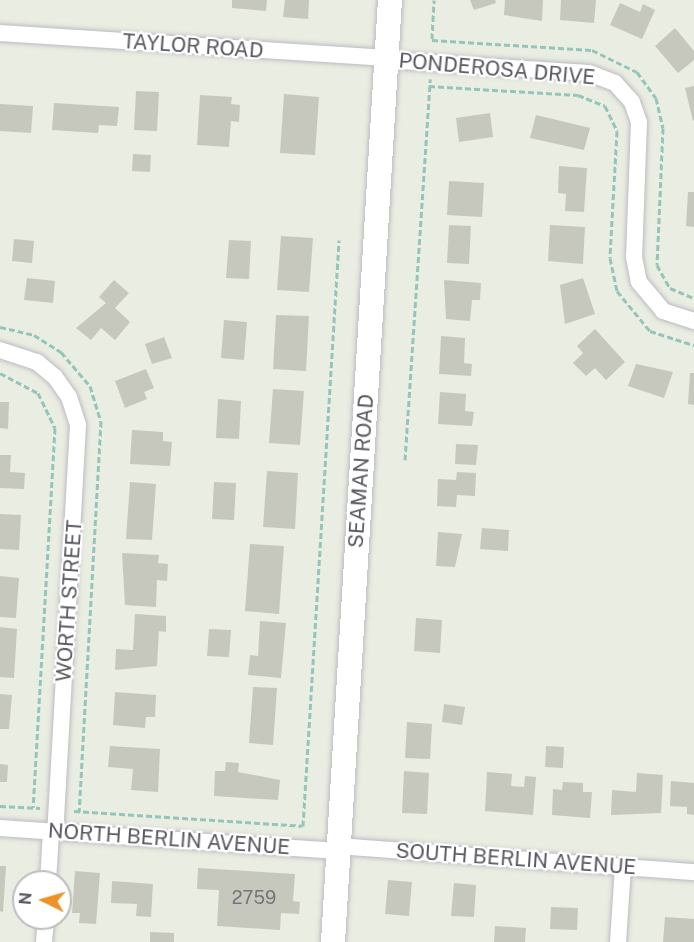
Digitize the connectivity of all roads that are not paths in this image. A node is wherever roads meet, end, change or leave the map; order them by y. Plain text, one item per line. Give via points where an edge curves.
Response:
1 (390, 0) edge
2 (0, 33) edge
3 (386, 59) junction
4 (694, 321) edge
5 (0, 350) edge
6 (0, 828) edge
7 (53, 831) junction
8 (338, 849) junction
9 (623, 867) junction
10 (49, 870) edge
11 (694, 872) edge
12 (333, 942) edge
13 (618, 942) edge

1 - 3 street, SEAMAN ROAD
2 - 3 street, TAYLOR ROAD
3 - 4 street, PONDEROSA DRIVE via 589,73 615,84 632,102 639,122 634,257 639,282 663,311
3 - 8 street, SEAMAN ROAD
5 - 7 street, WORTH STREET via 37,362 55,377 74,411 78,437
6 - 7 street, NORTH BERLIN AVENUE
7 - 8 street, NORTH BERLIN AVENUE
7 - 10 street, WORTH STREET
8 - 9 street, SOUTH BERLIN AVENUE
8 - 12 street, SEAMAN ROAD
9 - 11 street, SOUTH BERLIN AVENUE
9 - 13 street

